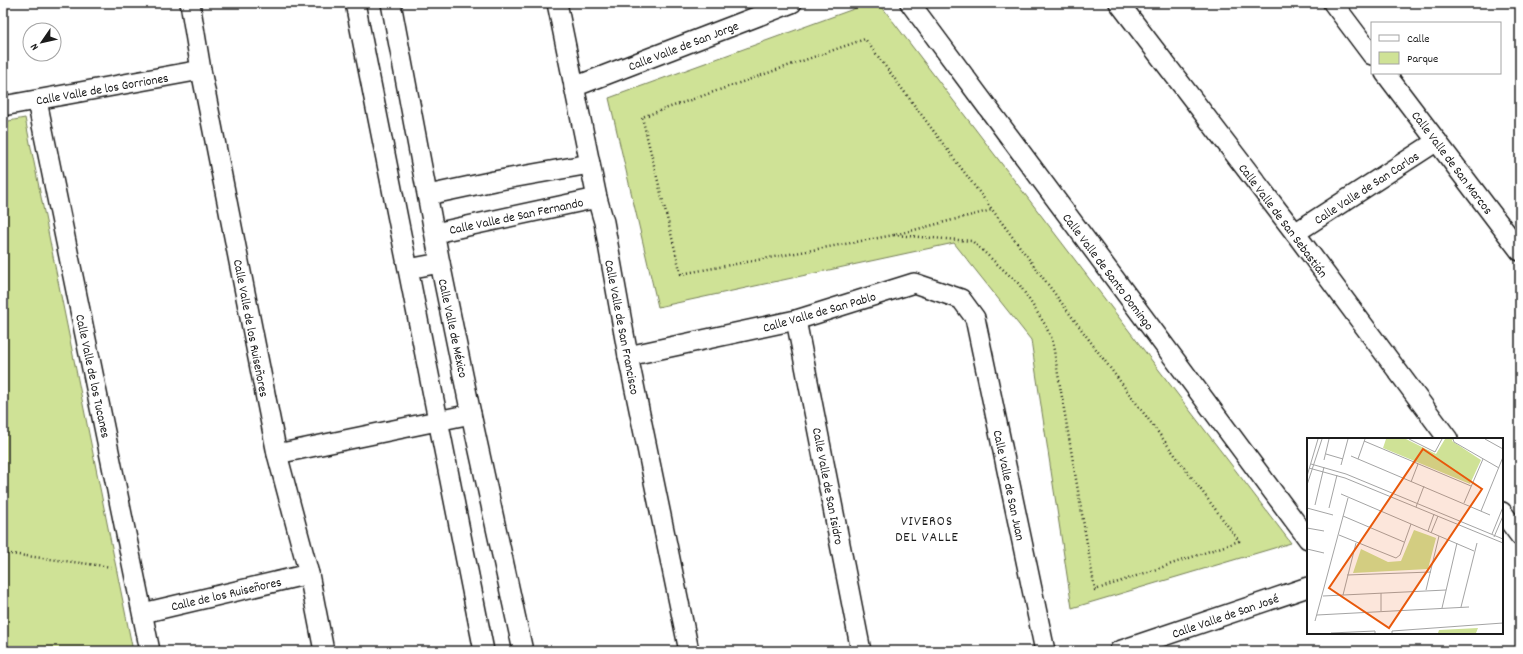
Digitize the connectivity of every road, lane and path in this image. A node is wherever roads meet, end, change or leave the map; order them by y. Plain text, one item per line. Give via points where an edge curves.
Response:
1 (190, 3) edge
2 (355, 3) edge
3 (392, 3) edge
4 (556, 3) edge
5 (792, 3) edge
6 (910, 3) edge
7 (1119, 3) edge
8 (1332, 3) edge
9 (1371, 55) edge
10 (201, 70) junction
11 (1386, 74) edge
12 (574, 87) junction
13 (37, 101) junction
14 (3, 106) edge
15 (1437, 142) junction
16 (590, 164) junction
17 (428, 195) junction
18 (597, 198) junction
19 (992, 210) dead end
20 (435, 233) junction
21 (1295, 233) junction
22 (894, 235) dead end
23 (1520, 251) edge
24 (440, 263) junction
25 (408, 269) junction
26 (975, 318) joint
27 (796, 320) junction
28 (628, 356) junction
29 (471, 414) junction
30 (438, 421) junction
31 (1447, 438) edge
32 (277, 454) junction
33 (1503, 514) edge
34 (1520, 536) edge
35 (1307, 538) edge
36 (3, 553) edge
37 (114, 567) dead end
38 (309, 574) junction
39 (1307, 587) edge
40 (143, 613) junction
41 (3, 642) edge
42 (4, 651) edge
43 (150, 651) edge
44 (324, 651) edge
45 (484, 651) edge
46 (523, 651) edge
47 (688, 651) edge
48 (861, 651) edge
49 (1045, 651) edge
50 (1119, 651) edge

1 - 10 street, Calle Valle de los Ruiseñores
2 - 25 street
3 - 17 street, Calle Valle de México
4 - 12 street, Calle Valle de San Francisco
5 - 12 street, Calle Valle de San Jorge
6 - 35 street, Calle Valle de Santo Domingo
7 - 21 street, Calle Valle de San Sebastián
8 - 9 street
10 - 13 street, Calle Valle de los Gorriones
10 - 32 street, Calle Valle de los Ruiseñores
11 - 15 street, Calle Valle de San Marcos
12 - 16 street, Calle Valle de San Francisco
13 - 14 street, Calle Valle de los Gorriones
13 - 40 street, Calle Valle de los Tucanes
15 - 21 street, Calle Valle de San Carlos
15 - 23 street, Calle Valle de San Marcos
16 - 17 street
16 - 18 street, Calle Valle de San Francisco
17 - 20 street, Calle Valle de México
18 - 20 street, Calle Valle de San Fernando
18 - 28 street, Calle Valle de San Francisco via 604,222
19 - 22 path
20 - 24 street, Calle Valle de México
21 - 31 street, Calle Valle de San Sebastián
24 - 25 street
24 - 29 street, Calle Valle de México
25 - 30 street
26 - 27 street, Calle Valle de San Pablo via 961,299 914,283
26 - 49 street, Calle Valle de San Juan
27 - 28 street, Calle Valle de San Pablo
27 - 48 street, Calle Valle de San Isidro
28 - 47 street, Calle Valle de San Francisco
29 - 30 street
29 - 46 street, Calle Valle de México
30 - 32 street
30 - 45 street
32 - 38 street, Calle Valle de los Ruiseñores
33 - 34 street
36 - 37 path
38 - 40 street, Calle de los Ruiseñores
38 - 44 street, Calle Valle de los Ruiseñores
39 - 50 street, Calle Valle de San José
40 - 43 street, Calle Valle de los Tucanes
41 - 42 path

